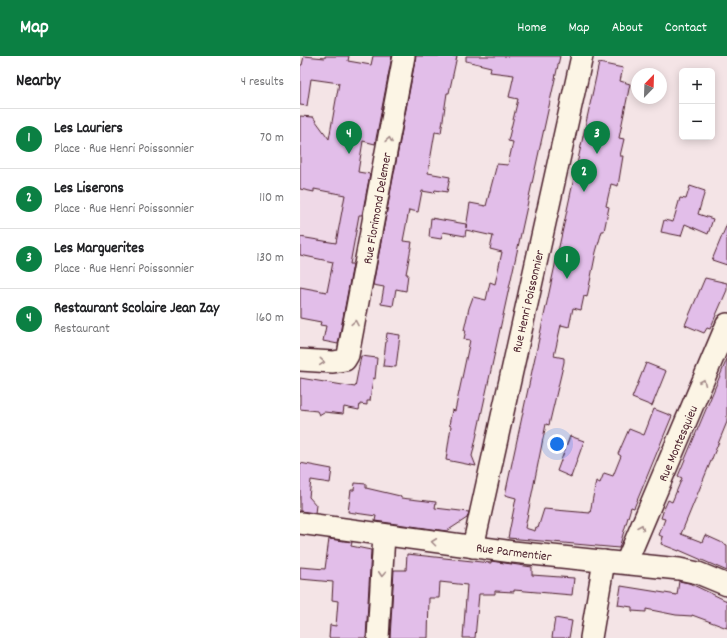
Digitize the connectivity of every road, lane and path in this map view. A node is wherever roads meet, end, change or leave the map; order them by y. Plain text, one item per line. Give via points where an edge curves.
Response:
1 (404, 56) edge
2 (582, 56) edge
3 (727, 324) edge
4 (300, 360) edge
5 (300, 523) edge
6 (384, 535) junction
7 (473, 547) junction
8 (604, 561) junction
9 (626, 563) junction
10 (727, 585) edge
11 (378, 638) edge
12 (591, 638) edge

4 -> 1 street, Rue Florimond Delemer via 333,362 344,360 348,355
2 - 7 street, Rue Henri Poissonnier
9 -> 3 street, Rue Montesquieu
5 - 6 street, Rue Parmentier
7 -> 6 street, Rue Parmentier
6 -> 11 street
7 - 8 street, Rue Parmentier
8 - 9 street, Rue Parmentier
8 - 12 street
9 - 10 street, Rue Parmentier via 688,571

